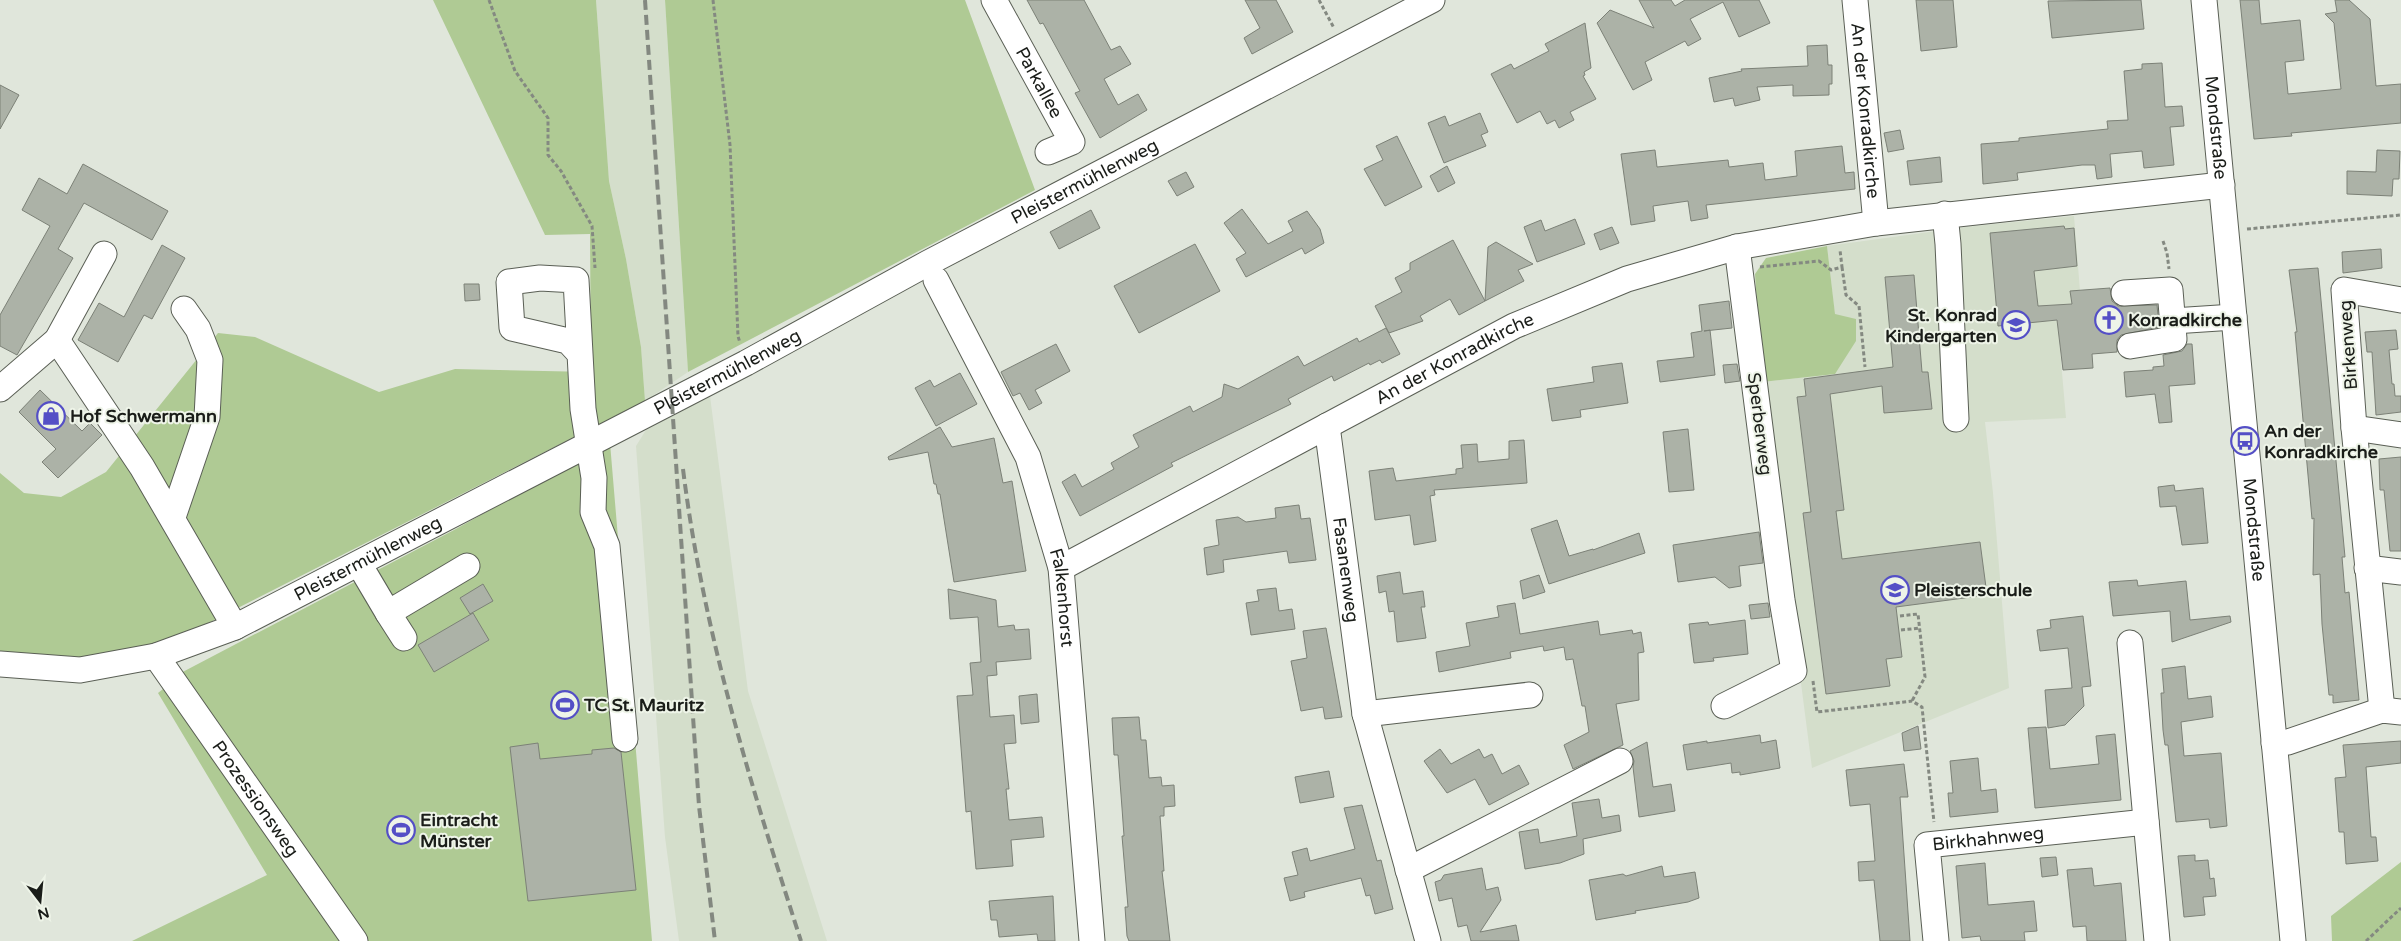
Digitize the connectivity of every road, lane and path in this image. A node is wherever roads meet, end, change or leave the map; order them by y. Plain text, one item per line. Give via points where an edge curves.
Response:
1 (489, 0) edge
2 (714, 0) edge
3 (994, 0) edge
4 (1319, 0) edge
5 (1432, 0) edge
6 (1855, 0) edge
7 (2204, 0) edge
8 (1344, 46) junction
9 (1048, 152) dead end
10 (2222, 185) junction
11 (1944, 214) junction
12 (2401, 215) edge
13 (1876, 222) junction
14 (1837, 229) junction
15 (2226, 230) junction
16 (2163, 240) dead end
17 (104, 254) dead end
18 (1739, 258) junction
19 (1842, 267) junction
20 (596, 276) dead end
21 (936, 280) dead end
22 (2170, 290) junction
23 (2124, 293) dead end
24 (2401, 300) edge
25 (184, 308) dead end
26 (2234, 317) junction
27 (2172, 321) junction
28 (57, 340) junction
29 (2130, 346) dead end
30 (579, 353) dead end
31 (746, 363) junction
32 (1865, 367) dead end
33 (0, 389) edge
34 (1956, 418) dead end
35 (1327, 426) junction
36 (2354, 428) junction
37 (2401, 435) edge
38 (588, 445) junction
39 (173, 517) junction
40 (358, 564) junction
41 (467, 566) dead end
42 (1061, 568) junction
43 (2367, 568) junction
44 (2401, 572) edge
45 (388, 613) junction
46 (1900, 616) dead end
47 (236, 627) junction
48 (1920, 628) junction
49 (1901, 630) dead end
50 (404, 638) dead end
51 (2130, 643) dead end
52 (156, 656) junction
53 (0, 664) edge
54 (1812, 675) dead end
55 (1530, 695) dead end
56 (1912, 701) junction
57 (1724, 706) dead end
58 (2391, 711) edge
59 (1365, 714) junction
60 (625, 739) dead end
61 (2274, 743) junction
62 (1620, 761) dead end
63 (2146, 822) junction
64 (1926, 845) junction
65 (1408, 870) junction
66 (2401, 908) edge
67 (355, 941) edge
68 (1092, 941) edge
69 (1428, 941) edge
70 (1936, 941) edge
71 (2157, 941) edge
72 (2293, 941) edge
73 (2366, 941) edge

1 - 20 path via 515,71 548,118 548,155 592,226
2 - 31 path via 730,145 738,336
3 - 9 street, Parkallee via 1072,142
4 - 8 path
5 - 8 street, Pleistermühlenweg
6 - 13 street, An der Konradkirche
7 - 10 street, Mondstraße
8 - 31 street, Pleistermühlenweg via 928,263
10 - 11 street, An der Konradkirche
10 - 15 street, Mondstraße
11 - 13 street, An der Konradkirche
11 - 34 street
12 - 15 path
13 - 14 street, An der Konradkirche
14 - 18 street, An der Konradkirche
14 - 19 path
15 - 26 street, Mondstraße
16 - 22 path
17 - 28 street
18 - 19 path via 1819,261 1831,270
18 - 35 street, An der Konradkirche via 1628,279 1514,326
18 - 57 street, Sperberweg via 1782,600 1794,671
19 - 32 path via 1846,295 1860,306
21 - 42 street, Falkenhorst via 1028,457
22 - 23 street
22 - 27 street
24 - 36 street, Birkenweg via 2344,290
25 - 39 street via 198,329 210,360 207,417
26 - 27 street
26 - 61 street, Mondstraße
27 - 29 street via 2174,339
28 - 33 street
28 - 39 street
30 - 38 street
31 - 38 street, Pleistermühlenweg
35 - 42 street, An der Konradkirche
35 - 59 street, Fasanenweg
36 - 37 street
36 - 43 street, Birkenweg
38 - 40 street, Pleistermühlenweg
38 - 60 street via 594,478 593,512 607,546
39 - 47 street
40 - 45 street
40 - 47 street, Pleistermühlenweg
41 - 45 street
42 - 68 street, Falkenhorst
43 - 44 street
43 - 58 street, Birkenweg
45 - 50 street
46 - 48 path via 1918,614
47 - 52 street, Pleistermühlenweg
48 - 49 path
48 - 56 path via 1926,677
51 - 63 street
52 - 53 street, Pleistermühlenweg via 80,670
52 - 67 street, Prozessionsweg
54 - 56 path via 1818,712
55 - 59 street
56 - 64 path via 1922,707 1935,834
58 - 61 street, Birkenweg via 2288,742
59 - 65 street, Fasanenweg
61 - 72 street, Mondstraße
62 - 65 street
63 - 64 street, Birkhahnweg
63 - 71 street
64 - 70 street, Birkhahnweg
65 - 69 street, Fasanenweg
66 - 73 path

